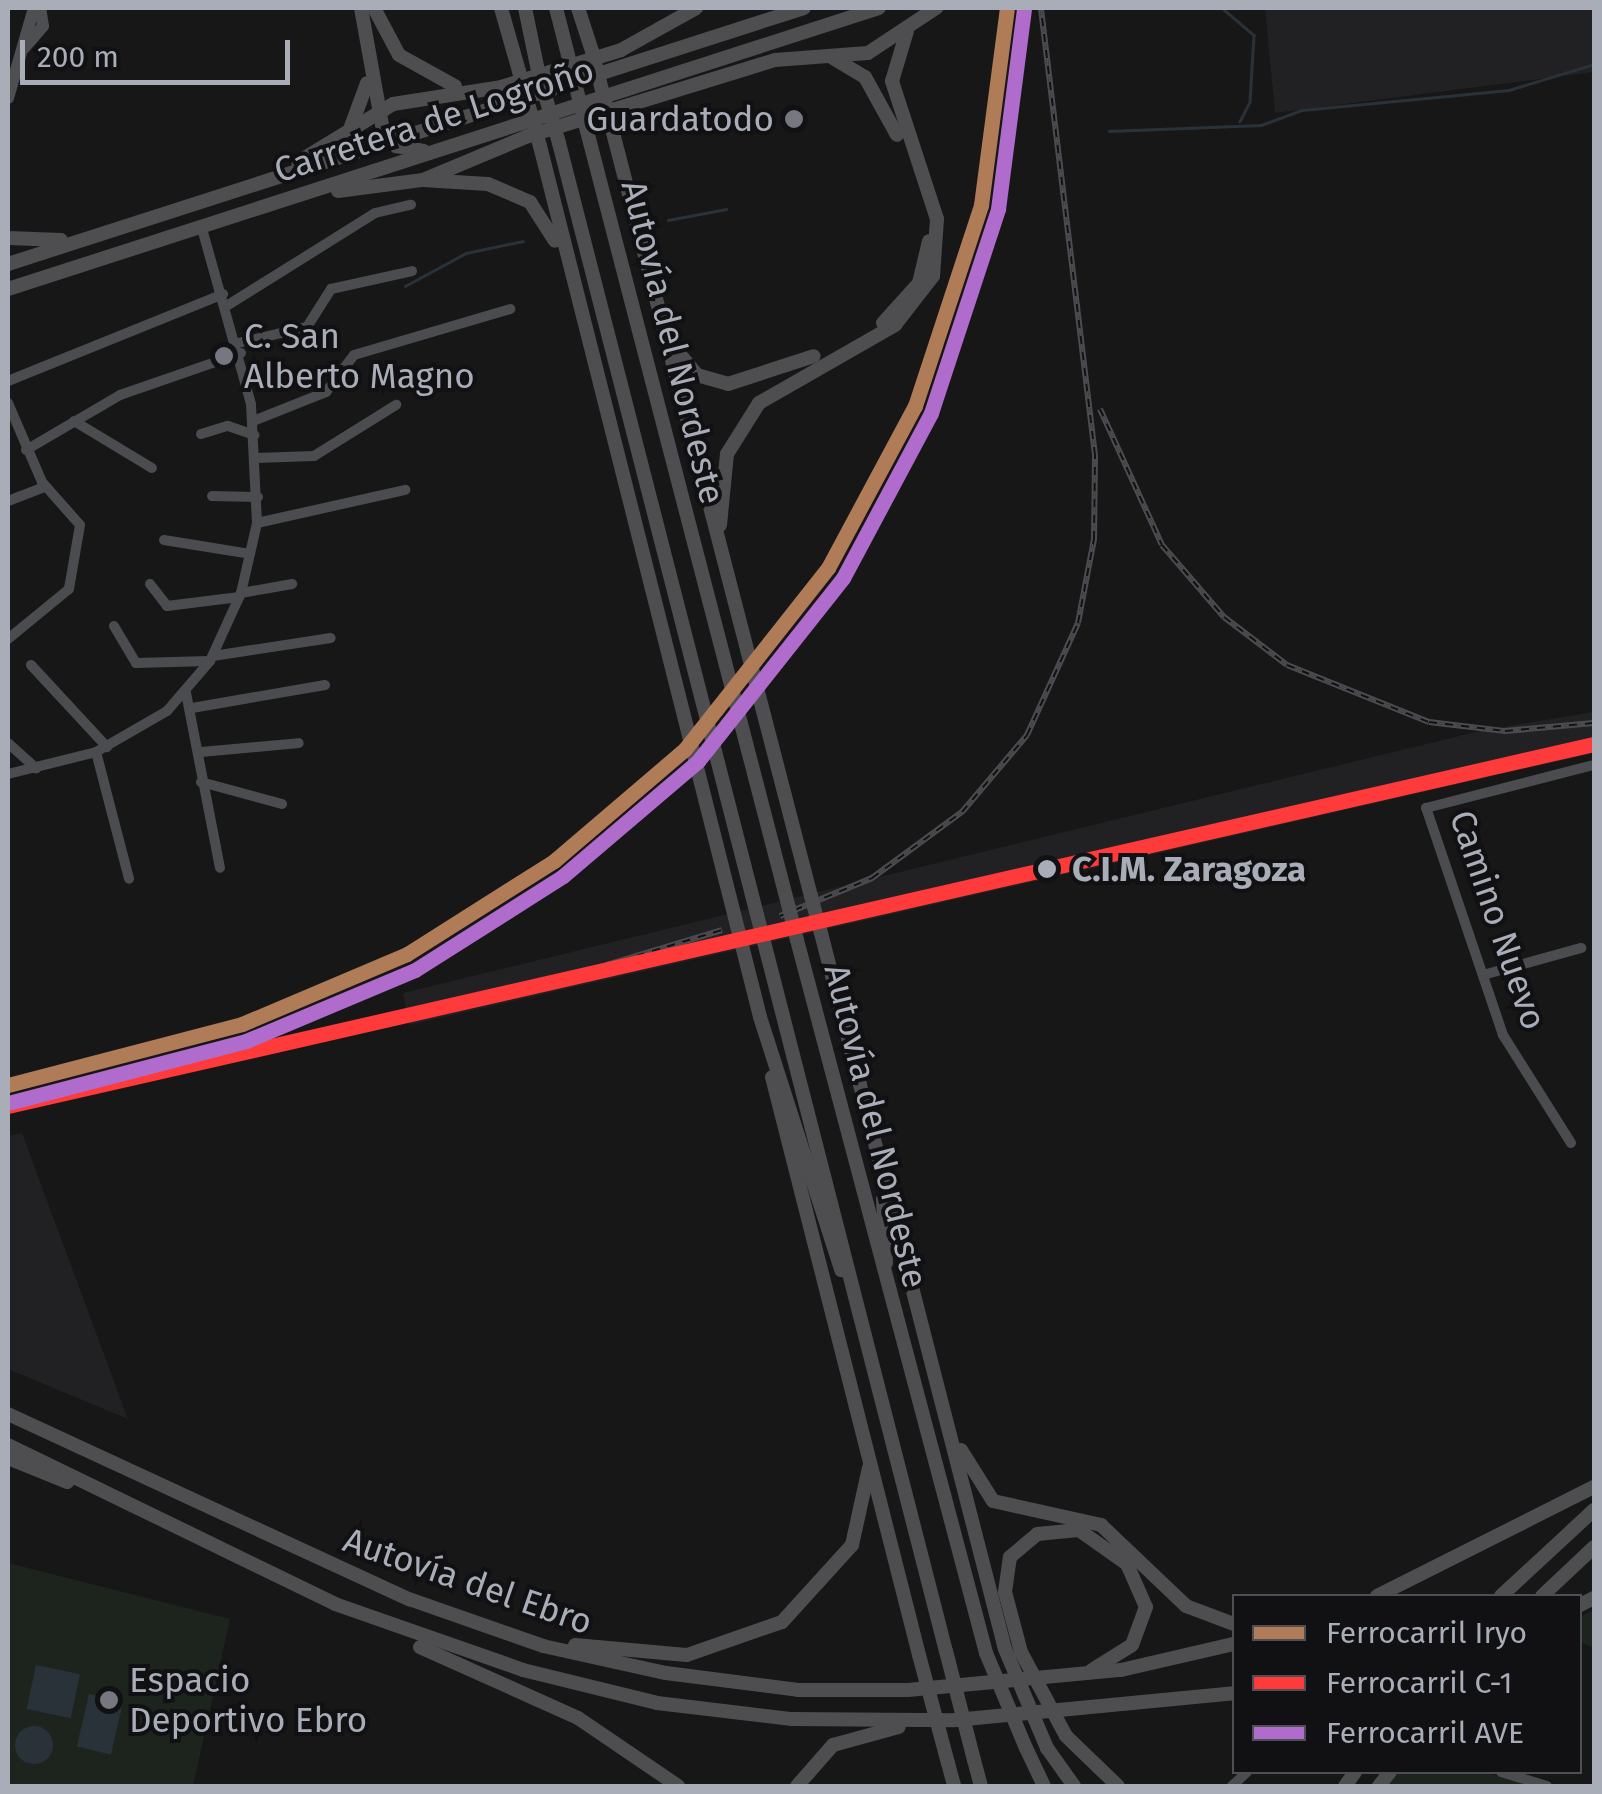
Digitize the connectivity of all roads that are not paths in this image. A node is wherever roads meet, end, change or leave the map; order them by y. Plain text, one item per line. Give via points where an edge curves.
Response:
1 (361, 8) edge
2 (374, 8) edge
3 (501, 8) edge
4 (525, 8) edge
5 (556, 8) edge
6 (580, 8) edge
7 (679, 8) edge
8 (696, 8) edge
9 (804, 8) edge
10 (879, 8) edge
11 (936, 8) edge
12 (34, 18) edge
13 (907, 31) junction
14 (637, 43) junction
15 (833, 58) junction
16 (369, 67) junction
17 (470, 90) junction
18 (8, 98) edge
19 (377, 114) junction
20 (391, 141) junction
21 (341, 142) junction
22 (431, 152) junction
23 (272, 178) junction
24 (423, 180) junction
25 (313, 192) junction
26 (411, 205) dead end
27 (202, 228) junction
28 (8, 238) edge
29 (87, 238) junction
30 (8, 264) edge
31 (646, 264) junction
32 (568, 269) junction
33 (412, 272) dead end
34 (8, 289) edge
35 (225, 299) junction
36 (510, 309) dead end
37 (239, 348) junction
38 (8, 381) edge
39 (8, 403) edge
40 (396, 406) dead end
41 (74, 421) junction
42 (252, 421) junction
43 (201, 434) dead end
44 (254, 435) junction
45 (26, 450) junction
46 (256, 458) junction
47 (152, 468) dead end
48 (44, 487) junction
49 (405, 490) dead end
50 (212, 496) dead end
51 (258, 496) junction
52 (8, 502) edge
53 (257, 523) junction
54 (164, 540) dead end
55 (250, 554) junction
56 (150, 584) dead end
57 (292, 584) dead end
58 (240, 595) junction
59 (733, 600) junction
60 (114, 626) dead end
61 (331, 638) dead end
62 (8, 639) edge
63 (212, 659) junction
64 (32, 665) dead end
65 (325, 684) dead end
66 (186, 693) junction
67 (192, 708) junction
68 (299, 743) dead end
69 (8, 744) edge
70 (102, 750) junction
71 (200, 752) junction
72 (1594, 765) edge
73 (36, 768) junction
74 (8, 774) edge
75 (201, 782) junction
76 (282, 804) dead end
77 (220, 868) dead end
78 (129, 879) dead end
79 (1581, 948) dead end
80 (1482, 975) junction
81 (760, 1018) junction
82 (872, 1133) junction
83 (1571, 1143) dead end
84 (850, 1284) junction
85 (886, 1288) junction
86 (943, 1402) junction
87 (8, 1404) edge
88 (8, 1414) edge
89 (50, 1430) junction
90 (8, 1444) edge
91 (868, 1452) junction
92 (8, 1458) edge
93 (1594, 1487) edge
94 (1594, 1510) edge
95 (184, 1532) junction
96 (1594, 1547) edge
97 (244, 1562) junction
98 (1381, 1594) edge
99 (1503, 1594) edge
100 (1544, 1594) edge
101 (1232, 1623) edge
102 (480, 1624) junction
103 (1232, 1644) edge
104 (1081, 1676) junction
105 (1232, 1694) edge
106 (1094, 1709) junction
107 (1508, 1774) edge
108 (678, 1786) edge
109 (797, 1786) edge
110 (954, 1786) edge
111 (981, 1786) edge
112 (1044, 1786) edge
113 (1074, 1786) edge
114 (1118, 1786) edge
115 (1548, 1786) edge

1 - 16 highway
2 - 17 highway via 409,63
3 - 32 highway, bridge
4 - 84 highway, Autovía del Nordeste, bridge
5 - 85 highway, Autovía del Nordeste, bridge
6 - 31 highway, bridge
7 - 14 highway
8 - 14 highway
9 - 20 highway, Carretera de Logroño
10 - 22 highway, Carretera de Logroño
11 - 13 highway
12 - 18 main road
13 - 15 highway via 868,53
13 - 59 highway via 892,81 937,218 932,276 895,325 790,378 735,436 719,498
14 - 17 highway
15 - 24 highway via 795,56 722,76
15 - 31 highway via 875,89 924,204 928,255 910,297 831,349 752,380 717,383 675,351
16 - 19 highway
16 - 21 highway via 361,109
17 - 19 highway via 424,94
19 - 20 highway
19 - 21 highway
20 - 22 highway
20 - 23 highway, Carretera de Logroño
21 - 23 highway
22 - 25 highway, Carretera de Logroño
23 - 29 highway, Carretera de Logroño
24 - 25 highway
24 - 32 highway via 521,196 544,217
25 - 27 highway, Carretera de Logroño
26 - 35 street via 375,213
27 - 34 highway, Carretera de Logroño
27 - 35 street
28 - 29 highway
29 - 30 highway, Carretera de Logroño
31 - 59 highway
32 - 81 highway
33 - 37 street via 331,289 307,327
35 - 37 street
35 - 38 street
36 - 42 street via 354,355 326,392
37 - 41 street
37 - 42 street
39 - 45 street
40 - 46 street via 314,456
41 - 45 street
41 - 47 street
42 - 44 street
43 - 44 street via 228,426
44 - 46 street
45 - 48 street
46 - 51 street
48 - 52 street
48 - 62 street via 77,512 75,572 54,608
49 - 53 street
50 - 51 street
51 - 53 street
53 - 55 street
54 - 55 street
55 - 58 street
56 - 58 street via 167,606
57 - 58 street
58 - 63 street
59 - 82 highway, bridge
60 - 63 street via 136,663
61 - 63 street
63 - 66 street
64 - 70 street
65 - 67 street
66 - 67 street
66 - 70 street
67 - 71 street
68 - 71 street
69 - 73 street
70 - 73 street
70 - 78 street
71 - 75 street
72 - 80 street, Camino Nuevo via 1426,808
73 - 74 street
75 - 76 street
75 - 77 street
79 - 80 street
80 - 83 street, Camino Nuevo via 1503,1035
81 - 84 highway
81 - 91 highway
82 - 85 highway
82 - 86 highway
84 - 111 highway, Autovía del Nordeste, bridge
85 - 112 highway, Autovía del Nordeste, bridge via 986,1653
86 - 101 highway via 972,1477 992,1501 1101,1525 1186,1606
86 - 113 highway, bridge via 1005,1650 1047,1748
87 - 89 highway
88 - 89 highway, Autovía del Ebro
89 - 102 highway, Autovía del Ebro via 341,1571
90 - 95 highway, Autovía del Ebro
91 - 102 highway via 861,1520 838,1568 800,1608 750,1639 712,1652 637,1654
91 - 110 highway, bridge
92 - 95 highway
93 - 98 highway
94 - 99 highway
95 - 97 highway, Autovía del Ebro
96 - 100 highway
97 - 106 highway, Autovía del Ebro via 434,1642 657,1703 792,1719
97 - 108 highway via 578,1718
102 - 104 highway, Autovía del Ebro via 574,1654 798,1690
103 - 104 highway, Autovía del Ebro
104 - 114 highway, bridge via 1132,1646 1146,1607 1128,1564 1091,1534 1047,1530 1010,1557 1004,1592 1021,1652 1066,1736
105 - 106 highway, Autovía del Ebro
106 - 109 highway via 861,1734 818,1757
107 - 115 street

